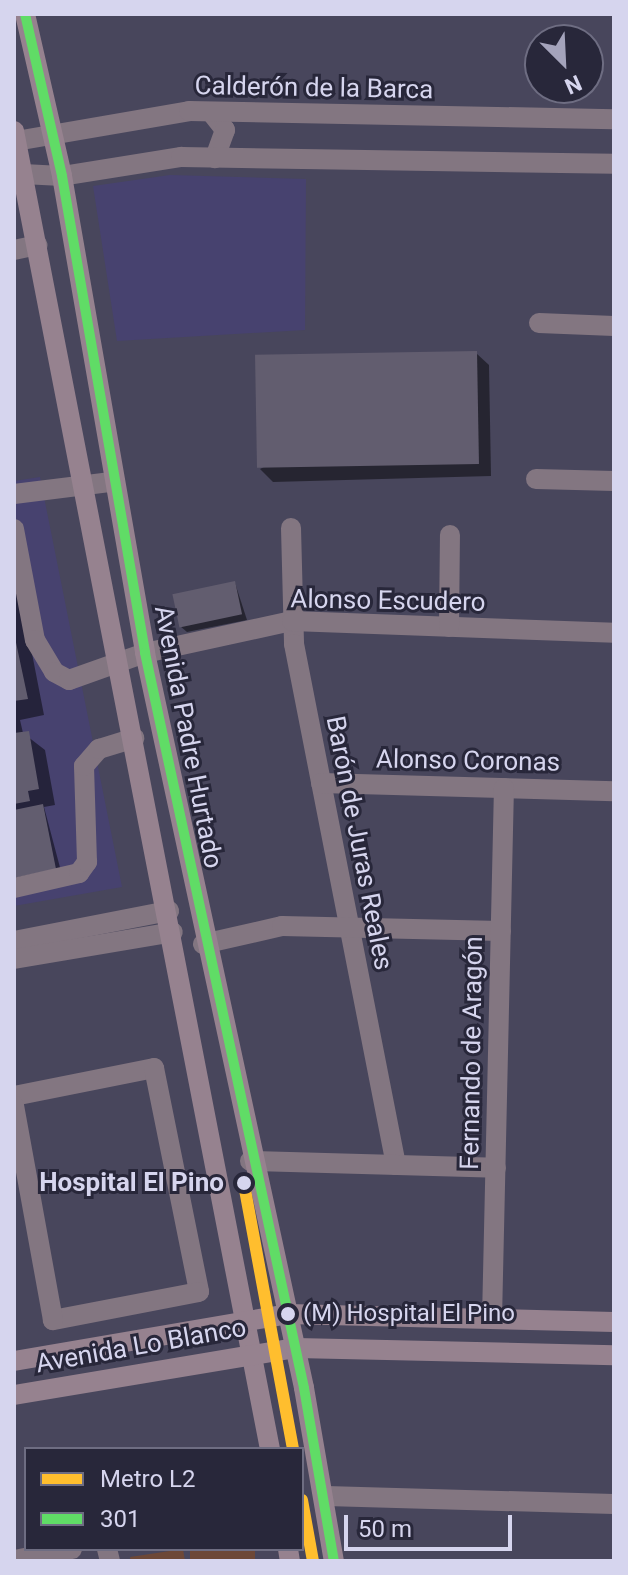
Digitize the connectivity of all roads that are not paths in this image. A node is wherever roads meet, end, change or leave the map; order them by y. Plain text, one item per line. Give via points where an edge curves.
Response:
1 (25, 14) edge
2 (211, 112) junction
3 (614, 119) edge
4 (53, 134) junction
5 (15, 136) edge
6 (215, 158) junction
7 (614, 164) edge
8 (23, 174) junction
9 (62, 176) junction
10 (37, 245) junction
11 (14, 250) edge
12 (539, 323) dead end
13 (614, 326) edge
14 (536, 479) dead end
15 (614, 481) edge
16 (111, 482) junction
17 (84, 484) junction
18 (14, 494) edge
19 (291, 528) dead end
20 (14, 529) edge
21 (450, 535) dead end
22 (292, 621) junction
23 (449, 627) junction
24 (614, 633) edge
25 (145, 653) junction
26 (121, 667) junction
27 (134, 738) junction
28 (321, 783) junction
29 (504, 788) junction
30 (614, 791) edge
31 (14, 888) edge
32 (169, 911) junction
33 (350, 927) junction
34 (501, 931) junction
35 (173, 932) junction
36 (14, 941) edge
37 (203, 944) junction
38 (14, 959) edge
39 (14, 1096) edge
40 (14, 1106) edge
41 (250, 1161) junction
42 (396, 1165) junction
43 (496, 1168) junction
44 (288, 1314) junction
45 (492, 1319) junction
46 (245, 1320) junction
47 (614, 1322) edge
48 (296, 1348) junction
49 (251, 1351) junction
50 (614, 1355) edge
51 (14, 1361) edge
52 (14, 1395) edge
53 (270, 1447) edge
54 (326, 1496) junction
55 (614, 1504) edge
56 (61, 1551) edge
57 (14, 1560) edge
58 (334, 1561) edge

1 - 4 main road, Avenida Padre Hurtado
2 - 3 street, Calderón de la Barca
2 - 4 street, Calderón de la Barca
2 - 6 street via 225,130
4 - 5 street, Calderón de la Barca
4 - 9 main road, Avenida Padre Hurtado
5 - 8 main road, Avenida Padre Hurtado
6 - 7 street
6 - 9 street
8 - 9 street
8 - 10 main road, Avenida Padre Hurtado
9 - 16 main road, Avenida Padre Hurtado
10 - 11 street
10 - 17 main road, Avenida Padre Hurtado
12 - 13 street
14 - 15 street
16 - 17 street
16 - 25 main road, Avenida Padre Hurtado
17 - 18 street
17 - 26 main road, Avenida Padre Hurtado
19 - 22 street, Barón de Juras Reales
20 - 26 street, Alonso Escudero via 44,660 69,680
21 - 23 street
22 - 23 street, Alonso Escudero
22 - 25 street, Alonso Escudero
22 - 28 street, Barón de Juras Reales
23 - 24 street, Alonso Escudero
25 - 26 street, Alonso Escudero
25 - 37 main road, Avenida Padre Hurtado
26 - 27 main road, Avenida Padre Hurtado
27 - 31 street via 99,749 84,766 87,862 79,873
27 - 32 main road, Avenida Padre Hurtado
28 - 29 street, Alonso Coronas
28 - 33 street, Barón de Juras Reales
29 - 30 street, Alonso Coronas
29 - 34 street, Fernando de Aragón
32 - 35 main road, Avenida Padre Hurtado
32 - 36 street
33 - 34 street
33 - 37 street via 270,926
33 - 42 street, Barón de Juras Reales
34 - 43 street, Fernando de Aragón
35 - 38 street
35 - 46 main road, Avenida Padre Hurtado
37 - 41 main road, Avenida Padre Hurtado
39 - 40 street via 154,1068 199,1292 53,1320
41 - 42 street
41 - 44 main road, Avenida Padre Hurtado
42 - 43 street
43 - 45 street, Fernando de Aragón
44 - 45 main road, Avenida Lo Blanco
44 - 46 main road, Avenida Lo Blanco
44 - 48 main road, Avenida Padre Hurtado
45 - 47 main road, Avenida Lo Blanco
46 - 49 main road, Avenida Padre Hurtado
46 - 51 main road, Avenida Lo Blanco
48 - 49 main road, Avenida Lo Blanco
48 - 50 main road, Avenida Lo Blanco
48 - 54 main road, Avenida Padre Hurtado
49 - 52 main road, Avenida Lo Blanco
49 - 53 main road, Avenida Padre Hurtado
54 - 55 street
54 - 58 main road, Avenida Padre Hurtado
56 - 57 street

